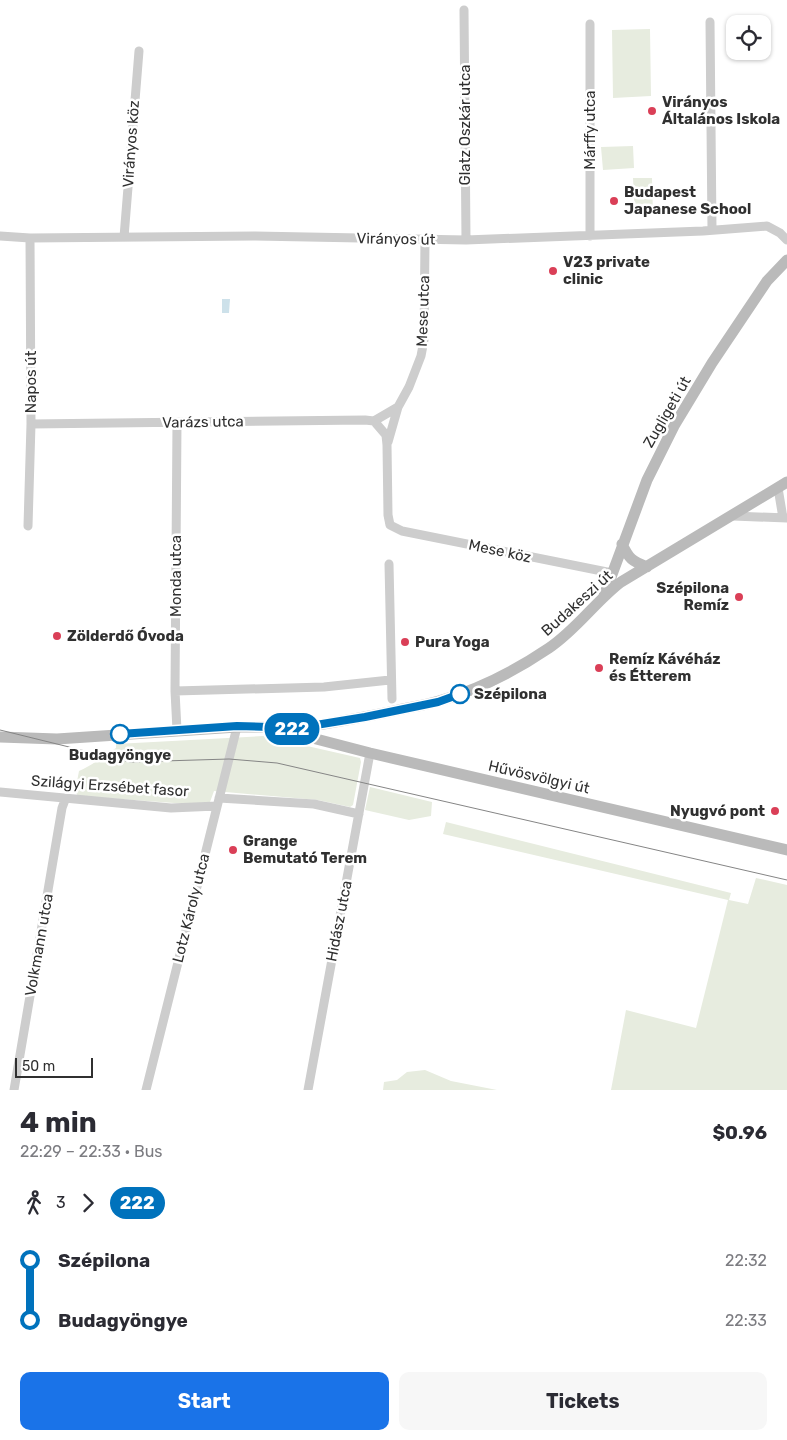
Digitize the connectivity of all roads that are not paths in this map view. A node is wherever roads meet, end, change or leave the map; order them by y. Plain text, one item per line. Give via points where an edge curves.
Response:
1 (464, 10) dead end
2 (710, 22) dead end
3 (590, 24) dead end
4 (139, 51) dead end
5 (712, 230) junction
6 (0, 236) edge
7 (590, 236) junction
8 (124, 237) junction
9 (30, 238) junction
10 (425, 240) junction
11 (466, 240) junction
12 (787, 240) edge
13 (787, 260) edge
14 (398, 408) junction
15 (374, 421) junction
16 (177, 422) junction
17 (31, 424) junction
18 (388, 444) junction
19 (782, 485) edge
20 (733, 516) junction
21 (785, 518) edge
22 (390, 525) joint
23 (28, 526) dead end
24 (622, 544) junction
25 (389, 564) dead end
26 (647, 566) junction
27 (612, 573) junction
28 (604, 596) junction
29 (390, 680) junction
30 (175, 691) junction
31 (392, 699) dead end
32 (237, 726) junction
33 (176, 730) junction
34 (285, 730) junction
35 (0, 737) edge
36 (370, 753) junction
37 (0, 792) edge
38 (65, 800) junction
39 (218, 802) junction
40 (359, 814) junction
41 (787, 850) edge
42 (14, 1090) edge
43 (146, 1090) edge
44 (308, 1090) edge

1 - 11 street, Glatz Oszkár utca
2 - 5 street
3 - 7 street, Márffy utca
4 - 8 street, Virányos köz
5 - 7 street, Virányos út
5 - 12 street, Virányos út via 767,226 780,232
6 - 9 street, Virányos út
7 - 11 street, Virányos út
8 - 9 street, Virányos út
8 - 10 street, Virányos út
9 - 17 street, Napos út
10 - 11 street, Virányos út
10 - 14 street, Mese utca via 421,356
13 - 24 main road, Zugligeti út via 767,281 674,426 647,480
14 - 15 street
14 - 18 street, Mese utca
15 - 16 street, Varázs utca
15 - 18 street via 386,435
16 - 17 street, Varázs utca
16 - 30 street, Monda utca
17 - 23 street, Napos út
18 - 22 street, Mese utca
19 - 20 main road, Budakeszi út
19 - 21 street
20 - 21 street
20 - 26 main road, Budakeszi út
22 - 27 street, Mese köz via 402,531
24 - 26 main road via 628,556
24 - 27 main road, Zugligeti út
25 - 29 street
26 - 28 main road, Budakeszi út
27 - 28 main road, Zugligeti út
28 - 34 main road, Budakeszi út via 549,648 486,684 438,702
29 - 30 street via 324,687
29 - 31 street
30 - 33 street, Monda utca
32 - 33 main road
32 - 34 main road
32 - 39 street, Lotz Károly utca
33 - 35 main road via 57,739
34 - 36 main road, Hűvösvölgyi út
36 - 40 street, Hidász utca
36 - 41 main road, Hűvösvölgyi út
37 - 38 street, Szilágyi Erzsébet fasor
38 - 39 street, Szilágyi Erzsébet fasor via 171,808
38 - 42 street, Volkmann utca
39 - 40 street via 314,804
39 - 43 street, Lotz Károly utca
40 - 44 street, Hidász utca

